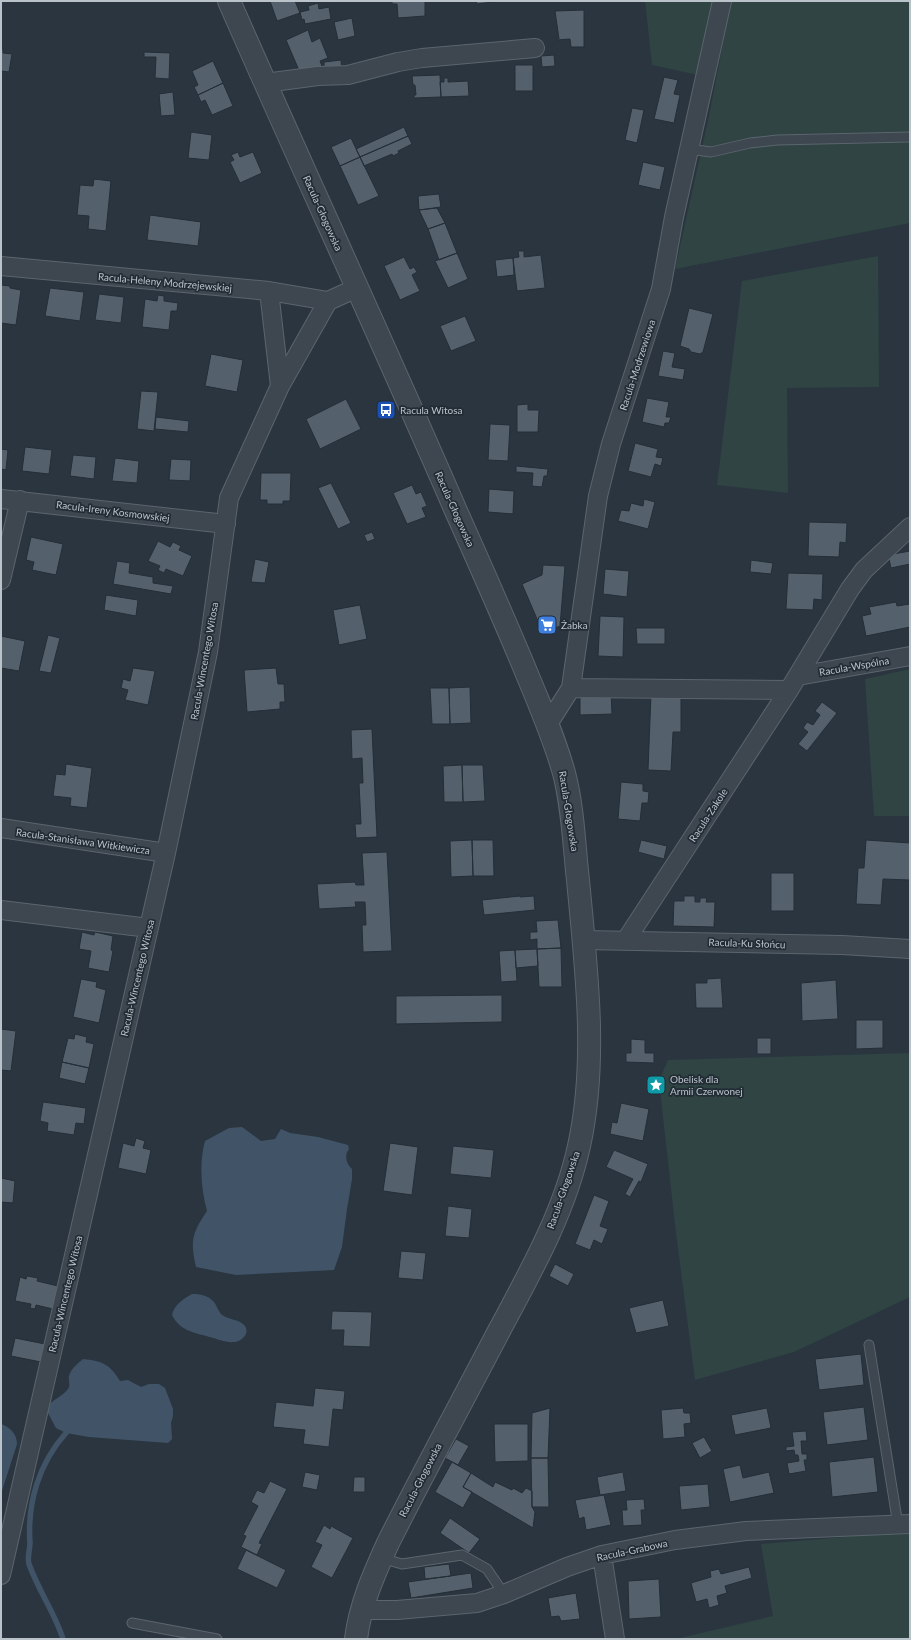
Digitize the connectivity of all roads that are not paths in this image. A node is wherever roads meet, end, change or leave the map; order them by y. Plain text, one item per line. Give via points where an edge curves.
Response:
1 (229, 1) edge
2 (722, 1) edge
3 (534, 48) dead end
4 (265, 83) junction
5 (910, 137) edge
6 (689, 149) junction
7 (1, 266) edge
8 (357, 288) junction
9 (269, 291) junction
10 (328, 301) junction
11 (280, 386) junction
12 (1, 498) edge
13 (20, 500) junction
14 (226, 524) junction
15 (910, 527) edge
16 (1, 580) edge
17 (910, 656) edge
18 (794, 683) junction
19 (572, 688) junction
20 (548, 724) junction
21 (1, 828) edge
22 (166, 853) junction
23 (1, 910) edge
24 (148, 928) junction
25 (584, 940) junction
26 (626, 940) junction
27 (910, 949) edge
28 (869, 1345) dead end
29 (904, 1524) edge
30 (4, 1545) edge
31 (602, 1555) junction
32 (381, 1558) junction
33 (1, 1575) edge
34 (504, 1594) junction
35 (361, 1610) junction
36 (132, 1623) dead end
37 (217, 1639) edge
38 (356, 1639) edge
39 (614, 1639) edge

1 - 4 street, Racula-Głogowska
2 - 6 street, Racula-Modrzewiowa
3 - 4 street via 422,58 348,76 318,76
4 - 8 street, Racula-Głogowska
5 - 6 lane via 778,140 711,152
6 - 19 street, Racula-Modrzewiowa via 661,289 611,444 598,496
7 - 9 street, Racula-Heleny Modrzejewskiej
8 - 10 street
8 - 20 street, Racula-Głogowska
9 - 10 street, Racula-Heleny Modrzejewskiej
9 - 11 street
10 - 11 street, Racula-Wincentego Witosa
11 - 14 street, Racula-Wincentego Witosa via 229,498
12 - 13 street, Racula-Ireny Kosmowskiej
13 - 14 street, Racula-Ireny Kosmowskiej
13 - 16 street
14 - 22 street, Racula-Wincentego Witosa via 208,652
15 - 18 street, Racula-Zakole via 864,570
17 - 18 street, Racula-Wspólna
18 - 19 street
18 - 26 street, Racula-Zakole
19 - 20 street, Racula-Modrzewiowa
20 - 25 street, Racula-Głogowska via 565,775
21 - 22 street, Racula-Stanisława Witkiewicza
22 - 24 street, Racula-Wincentego Witosa
23 - 24 street
24 - 30 street, Racula-Wincentego Witosa
25 - 26 street, Racula-Ku Słońcu
25 - 32 street, Racula-Głogowska via 588,1084 578,1150 569,1181 545,1241 523,1286
26 - 27 street, Racula-Ku Słońcu
28 - 29 lane
29 - 31 street, Racula-Grabowa via 746,1531 675,1540
30 - 33 street, Racula-Wincentego Witosa
31 - 34 street, Racula-Grabowa
31 - 39 street
32 - 34 lane via 402,1564 462,1555 487,1569
32 - 35 street, Racula-Głogowska
34 - 35 street, Racula-Grabowa via 477,1603 397,1610
35 - 38 street, Racula-Głogowska
36 - 37 lane

